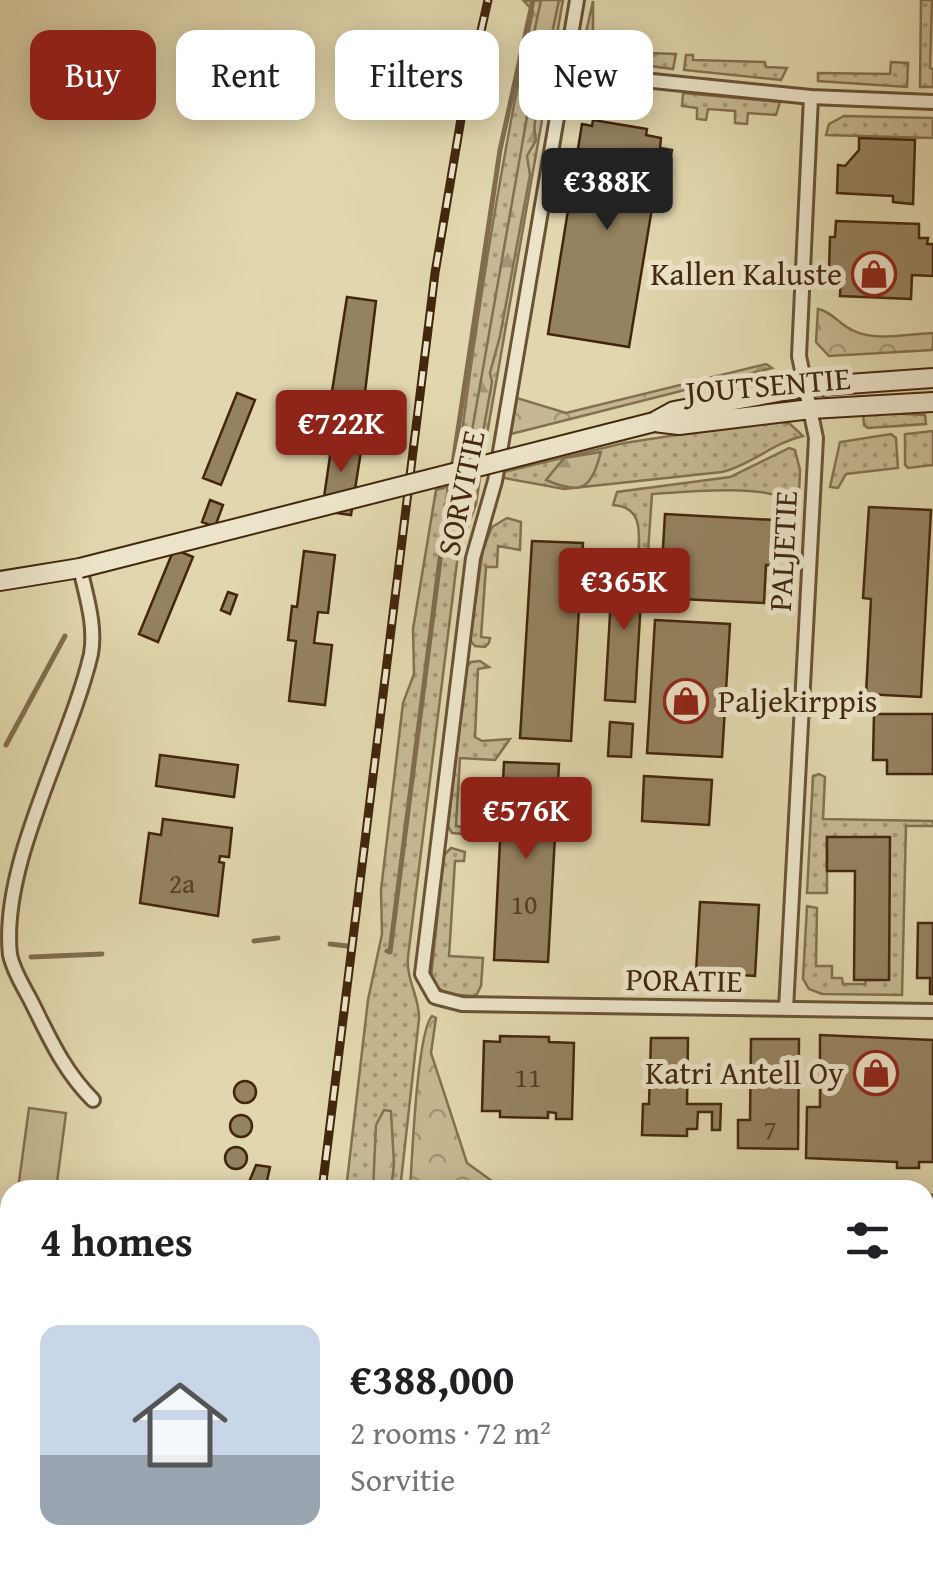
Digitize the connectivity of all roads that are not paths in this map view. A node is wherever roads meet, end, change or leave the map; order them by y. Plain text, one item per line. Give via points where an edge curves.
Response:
1 (576, 0) edge
2 (571, 30) edge
3 (653, 81) edge
4 (811, 97) junction
5 (933, 102) edge
6 (556, 120) edge
7 (933, 378) edge
8 (805, 387) junction
9 (933, 402) edge
10 (812, 409) junction
11 (654, 422) junction
12 (80, 568) junction
13 (0, 581) edge
14 (435, 997) joint
15 (786, 1009) junction
16 (933, 1011) edge
17 (93, 1100) dead end

1 - 2 street, SORVITIE
3 - 4 street
4 - 5 street
4 - 8 street, PALJETIE via 799,356
6 - 14 street, SORVITIE via 495,481 473,558 422,952 422,974
7 - 8 main road, JOUTSENTIE
8 - 10 street, PALJETIE
8 - 11 main road, JOUTSENTIE via 674,411
9 - 10 main road, JOUTSENTIE
10 - 11 main road, JOUTSENTIE via 679,425
10 - 15 street, PALJETIE via 815,466
11 - 12 main road, bridge
12 - 13 main road
12 - 17 street via 91,654 16,860 7,909 10,957 56,1055
14 - 15 street, PORATIE via 462,1004
15 - 16 street, PORATIE

